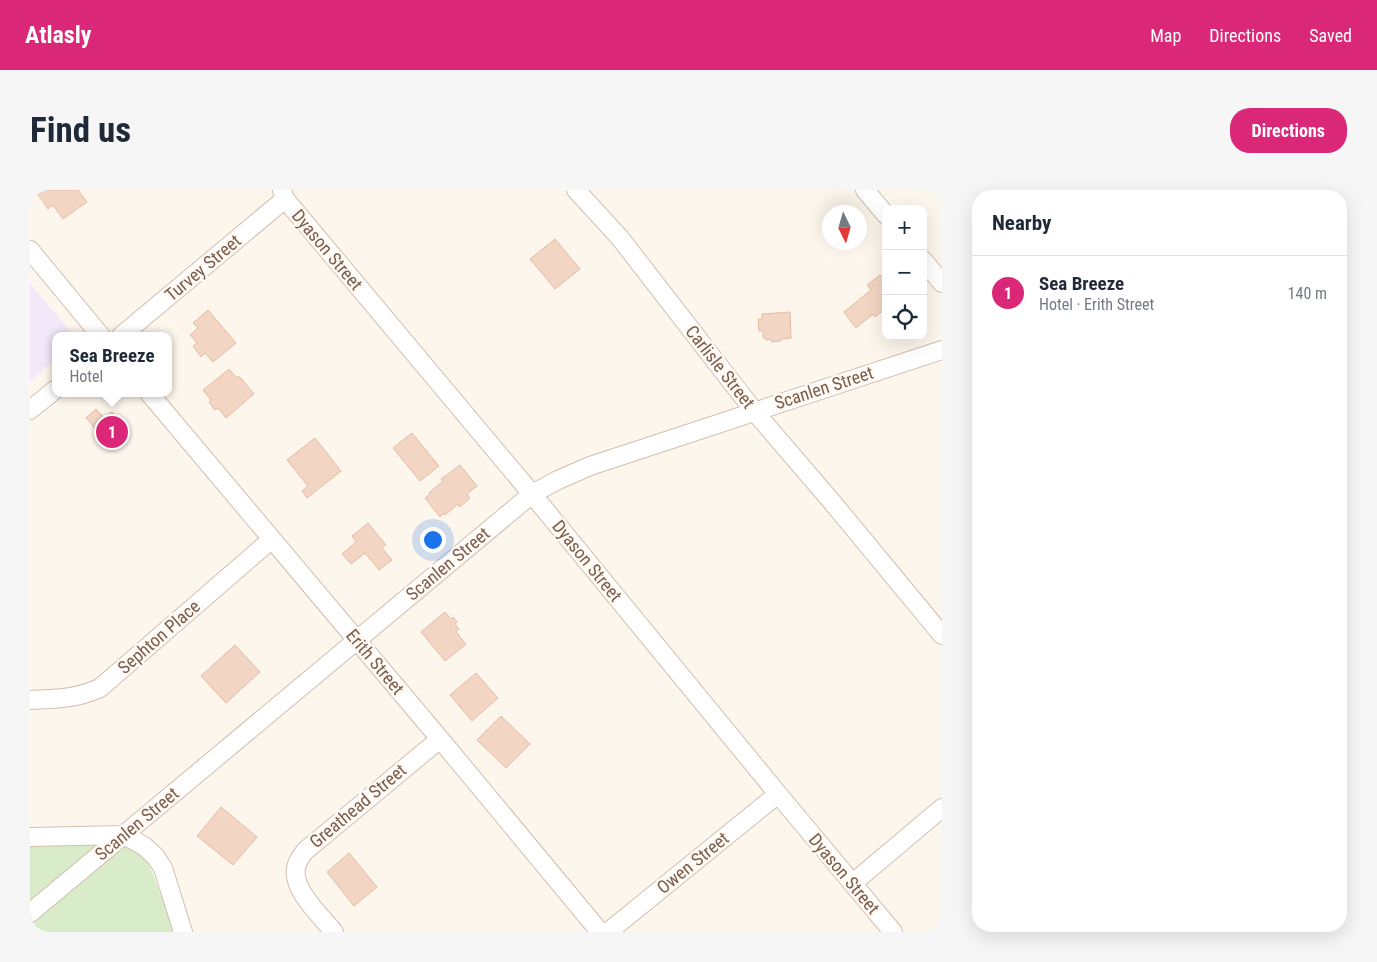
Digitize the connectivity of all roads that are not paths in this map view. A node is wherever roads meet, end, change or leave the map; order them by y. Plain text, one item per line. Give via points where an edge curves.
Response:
1 (576, 190) edge
2 (865, 190) edge
3 (283, 195) edge
4 (882, 210) edge
5 (30, 250) edge
6 (927, 265) edge
7 (942, 283) edge
8 (98, 332) edge
9 (126, 332) edge
10 (942, 350) edge
11 (52, 392) edge
12 (152, 397) edge
13 (30, 410) edge
14 (754, 411) junction
15 (532, 494) junction
16 (272, 539) junction
17 (942, 635) edge
18 (356, 640) junction
19 (30, 700) edge
20 (440, 739) junction
21 (778, 794) junction
22 (942, 808) edge
23 (124, 835) junction
24 (30, 837) edge
25 (852, 883) junction
26 (30, 913) edge
27 (183, 932) edge
28 (334, 932) edge
29 (600, 932) edge
30 (608, 932) edge
31 (893, 932) edge

1 - 14 street, Carlisle Street via 620,238
2 - 4 street
3 - 9 street, Turvey Street
3 - 15 street, Dyason Street
5 - 8 street
6 - 7 street
10 - 14 street, Scanlen Street
11 - 13 street
12 - 16 street, Erith Street
14 - 15 street, Scanlen Street via 590,466
14 - 17 street, Carlisle Street
15 - 18 street, Scanlen Street
15 - 21 street, Dyason Street
16 - 18 street, Erith Street
16 - 19 street, Sephton Place via 100,688 71,698
18 - 20 street, Erith Street
18 - 23 street, Scanlen Street
20 - 28 street, Greathead Street via 305,851 299,860 296,869 298,886
20 - 29 street, Erith Street
21 - 25 street, Dyason Street
21 - 30 street, Owen Street
22 - 25 street
23 - 24 street
23 - 26 street, Scanlen Street
23 - 27 street via 155,856
25 - 31 street, Dyason Street

